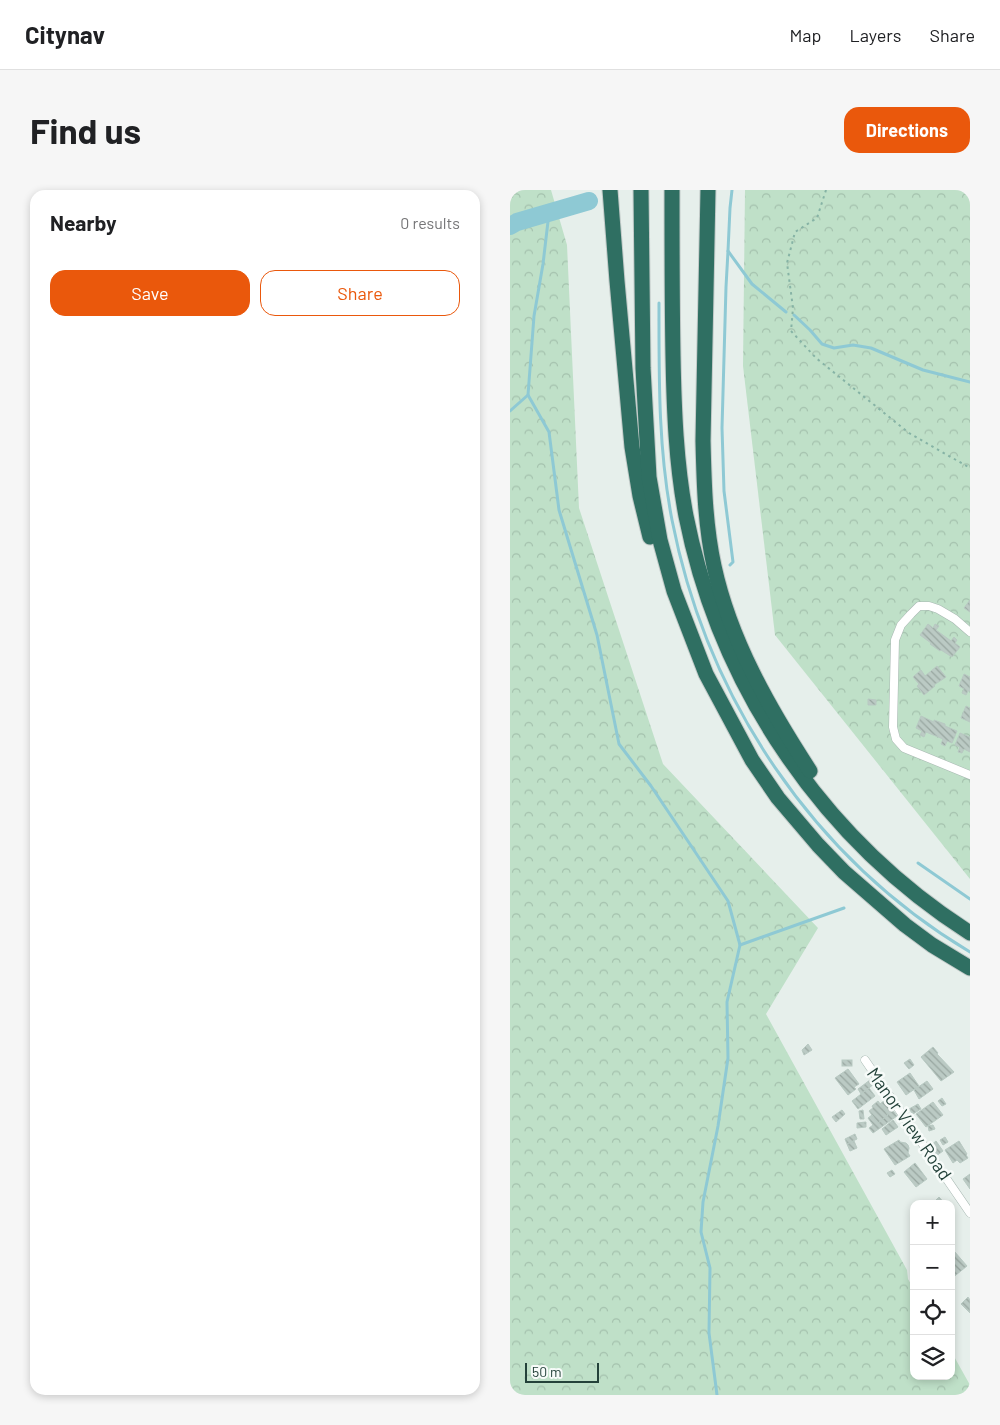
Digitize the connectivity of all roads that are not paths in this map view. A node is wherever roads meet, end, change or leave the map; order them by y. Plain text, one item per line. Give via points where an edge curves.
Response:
1 (610, 190) edge
2 (641, 190) edge
3 (672, 190) edge
4 (708, 190) edge
5 (970, 632) edge
6 (706, 674) junction
7 (970, 775) edge
8 (869, 854) junction
9 (970, 933) edge
10 (970, 968) edge
11 (865, 1060) dead end
12 (970, 1213) edge

1 - 6 highway via 627,407 640,496 672,613
2 - 6 highway via 643,368 649,477 660,540 674,591
3 - 8 highway via 674,410 686,515 706,595 725,643 763,719 813,793
4 - 8 highway via 703,450 705,499 714,565 725,607 760,688 814,778
5 - 7 street via 955,619 929,606 919,606 910,614 895,640 893,727 896,739 904,748
6 - 10 highway via 752,760 778,798 818,845 905,925
8 - 9 highway via 918,896
11 - 12 street, Manor View Road

